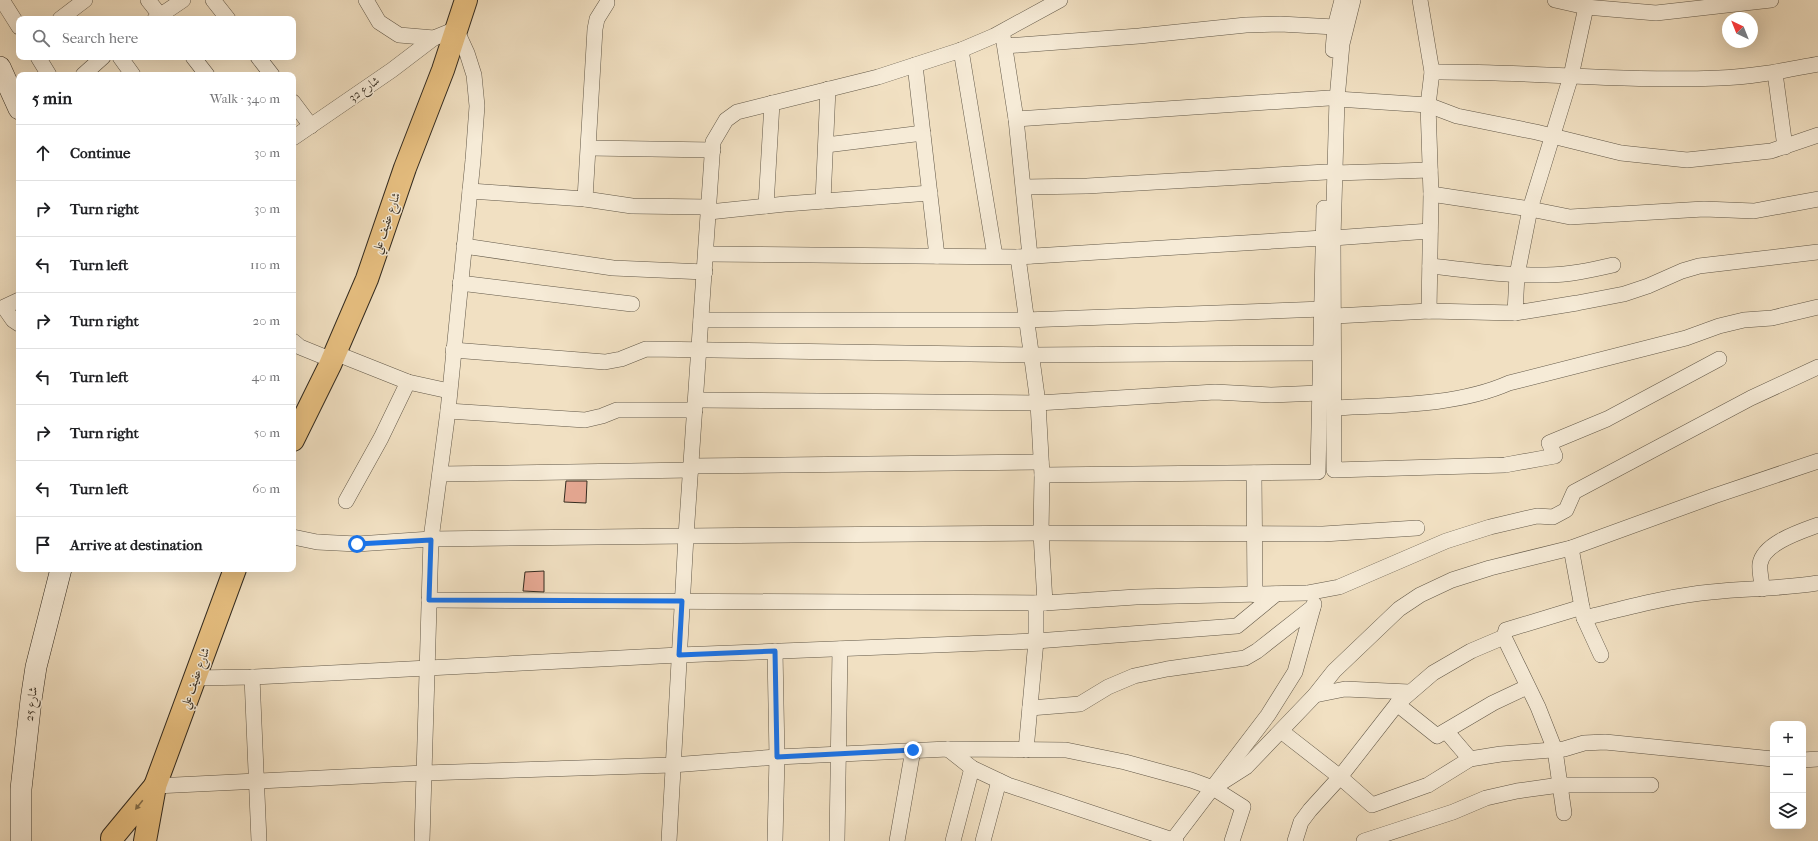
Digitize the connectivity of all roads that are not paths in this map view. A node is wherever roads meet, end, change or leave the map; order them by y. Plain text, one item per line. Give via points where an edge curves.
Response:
1 (2, 0) edge
2 (85, 0) edge
3 (148, 0) edge
4 (183, 0) edge
5 (213, 0) edge
6 (366, 0) edge
7 (466, 0) edge
8 (1060, 0) edge
9 (1342, 0) edge
10 (1353, 0) edge
11 (1420, 0) edge
12 (1555, 0) edge
13 (1771, 0) edge
14 (607, 3) dead end
15 (1586, 8) junction
16 (64, 16) edge
17 (158, 16) edge
18 (162, 16) edge
19 (226, 16) edge
20 (16, 22) edge
21 (1335, 27) junction
22 (456, 29) junction
23 (1002, 31) junction
24 (434, 38) junction
25 (1005, 46) junction
26 (961, 50) junction
27 (40, 60) edge
28 (99, 60) edge
29 (122, 60) edge
30 (195, 60) edge
31 (260, 60) edge
32 (1818, 64) edge
33 (916, 65) junction
34 (0, 67) edge
35 (48, 72) edge
36 (86, 72) edge
37 (131, 72) edge
38 (205, 72) edge
39 (270, 72) edge
40 (1432, 72) junction
41 (1775, 73) junction
42 (1571, 76) junction
43 (828, 89) junction
44 (1333, 99) junction
45 (16, 102) edge
46 (772, 103) junction
47 (1428, 105) junction
48 (296, 106) edge
49 (1016, 119) junction
50 (311, 126) junction
51 (923, 133) junction
52 (1818, 135) edge
53 (296, 136) edge
54 (1552, 136) junction
55 (826, 145) junction
56 (1785, 147) junction
57 (589, 148) junction
58 (713, 150) junction
59 (1430, 170) junction
60 (1330, 173) junction
61 (1024, 187) junction
62 (470, 191) junction
63 (930, 193) junction
64 (1430, 194) junction
65 (585, 199) junction
66 (1818, 199) edge
67 (823, 201) junction
68 (766, 206) junction
69 (709, 209) junction
70 (1530, 209) junction
71 (1430, 231) junction
72 (1328, 238) junction
73 (464, 246) junction
74 (1818, 252) edge
75 (706, 254) junction
76 (937, 256) junction
77 (995, 256) junction
78 (1024, 256) junction
79 (1613, 265) dead end
80 (1430, 266) junction
81 (705, 272) junction
82 (1517, 275) junction
83 (460, 282) junction
84 (16, 301) edge
85 (632, 304) dead end
86 (2, 308) edge
87 (1818, 308) edge
88 (1429, 310) junction
89 (1329, 313) junction
90 (1515, 313) junction
91 (701, 320) junction
92 (1026, 320) junction
93 (16, 322) edge
94 (296, 344) edge
95 (453, 350) junction
96 (699, 350) junction
97 (1321, 353) junction
98 (1031, 355) junction
99 (333, 357) junction
100 (1719, 359) dead end
101 (1818, 367) edge
102 (408, 382) junction
103 (450, 392) junction
104 (1320, 392) junction
105 (1038, 403) junction
106 (695, 405) junction
107 (1334, 408) junction
108 (448, 411) junction
109 (296, 434) edge
110 (1818, 461) edge
111 (691, 468) junction
112 (1041, 469) junction
113 (1254, 473) junction
114 (440, 474) junction
115 (346, 501) dead end
116 (1818, 524) edge
117 (1417, 528) dead end
118 (1041, 533) junction
119 (1256, 534) junction
120 (686, 536) junction
121 (296, 538) edge
122 (431, 540) junction
123 (1571, 548) junction
124 (60, 572) edge
125 (234, 572) edge
126 (1818, 583) edge
127 (1762, 589) junction
128 (1316, 592) junction
129 (1276, 594) junction
130 (1255, 595) junction
131 (429, 600) junction
132 (682, 601) junction
133 (1040, 603) junction
134 (1313, 607) junction
135 (1583, 613) junction
136 (1504, 637) junction
137 (1036, 641) junction
138 (840, 649) junction
139 (775, 651) junction
140 (679, 655) junction
141 (1601, 655) dead end
142 (426, 668) junction
143 (252, 677) junction
144 (195, 678) junction
145 (1527, 687) junction
146 (1409, 692) junction
147 (1315, 695) junction
148 (1397, 704) junction
149 (1030, 708) junction
150 (1446, 731) junction
151 (1282, 732) junction
152 (948, 749) junction
153 (913, 750) junction
154 (1026, 750) junction
155 (1555, 750) junction
156 (838, 754) junction
157 (777, 757) junction
158 (1470, 759) junction
159 (1770, 759) edge
160 (1818, 759) edge
161 (1806, 760) edge
162 (672, 765) junction
163 (972, 768) junction
164 (424, 773) junction
165 (1340, 777) junction
166 (255, 781) junction
167 (999, 781) junction
168 (1560, 785) junction
169 (1651, 785) dead end
170 (155, 786) junction
171 (1213, 788) junction
172 (1564, 813) dead end
173 (113, 840) edge
174 (1173, 840) edge
175 (21, 841) edge
176 (145, 841) edge
177 (259, 841) edge
178 (422, 841) edge
179 (668, 841) edge
180 (775, 841) edge
181 (837, 841) edge
182 (897, 841) edge
183 (953, 841) edge
184 (983, 841) edge
185 (1232, 841) edge
186 (1295, 841) edge
187 (1364, 841) edge

1 - 20 street
2 - 16 street
3 - 17 street
4 - 18 street
5 - 19 street
6 - 24 street via 379,22 400,35
7 - 22 main road, شارع عفيف علي
8 - 23 street
9 - 21 street
10 - 44 street via 1342,44
11 - 40 street
12 - 15 street
13 - 15 street via 1656,13
14 - 57 street via 597,19 595,29
15 - 42 street
21 - 25 street via 1246,25
21 - 44 street
22 - 24 street
22 - 62 street via 474,75 476,106
22 - 99 main road, شارع عفيف علي via 366,279
23 - 25 street
23 - 26 street
24 - 50 street, شارع 32
25 - 49 street
26 - 33 street
26 - 77 street
27 - 35 street
28 - 36 street
29 - 37 street
30 - 38 street
31 - 39 street
32 - 41 street
33 - 43 street
33 - 51 street
34 - 45 street
40 - 42 street
40 - 47 street
41 - 42 street via 1720,78
41 - 56 street
42 - 54 street
43 - 46 street
43 - 55 street
44 - 47 street
44 - 49 street
44 - 60 street
46 - 58 street via 737,112 726,120 714,142
46 - 68 street
47 - 54 street via 1458,116
47 - 59 street
48 - 50 street
49 - 61 street
50 - 53 street, شارع 32
51 - 55 street
51 - 63 street
52 - 56 street
54 - 56 street via 1621,153 1687,160 1771,151
54 - 70 street
55 - 67 street
57 - 58 street
57 - 65 street
58 - 69 street
59 - 60 street
59 - 64 street
60 - 61 street
60 - 72 street
61 - 78 street
62 - 65 street
62 - 73 street
63 - 67 street
63 - 76 street
64 - 70 street
64 - 71 street
65 - 69 street via 632,206
66 - 70 street via 1754,211 1704,209 1570,217
67 - 68 street
68 - 69 street
69 - 75 street
70 - 82 street
71 - 72 street
71 - 80 street
72 - 78 street
72 - 89 street
73 - 81 street via 613,268
73 - 83 street
74 - 90 street via 1699,266 1624,294
75 - 76 street
75 - 81 street
76 - 77 street
77 - 78 street
78 - 92 street
79 - 82 street via 1582,272
80 - 82 street
80 - 88 street
81 - 91 street
82 - 90 street
83 - 85 street
83 - 95 street
84 - 86 street
86 - 93 street
87 - 107 street via 1719,326 1686,338 1509,383 1475,395 1415,403
88 - 89 street
88 - 90 street
89 - 92 street
89 - 97 street
89 - 107 street
91 - 92 street
91 - 96 street
92 - 98 street
94 - 99 street
95 - 96 street via 605,362 646,349
95 - 103 street
96 - 98 street
96 - 106 street
97 - 98 street
97 - 104 street
98 - 105 street
99 - 102 street
99 - 109 main road, شارع عفيف علي
100 - 107 street via 1607,419 1549,442 1555,456 1505,465 1334,470
101 - 128 street via 1751,398 1574,492 1566,510 1553,517 1537,516 1490,527 1446,541 1339,587
102 - 103 street
102 - 115 street
103 - 108 street
104 - 105 street via 1271,395 1215,392
104 - 113 street via 1318,472
105 - 106 street
105 - 112 street
106 - 108 street via 617,410 585,420
106 - 111 street
108 - 114 street
110 - 123 street
111 - 112 street
111 - 114 street
111 - 120 street
112 - 113 street
112 - 118 street
113 - 119 street
114 - 122 street
116 - 127 street via 1780,540 1766,553 1760,563
117 - 119 street via 1323,534
118 - 119 street
118 - 120 street
118 - 133 street
119 - 130 street
120 - 122 street
120 - 132 street
121 - 122 street via 317,542 357,544
122 - 131 street
123 - 135 street
123 - 147 street via 1490,568 1452,580 1420,595 1399,609 1334,671
124 - 175 street, شارع 25 via 36,666 31,700 21,789
125 - 144 main road, شارع عفيف علي
126 - 127 street
127 - 135 street via 1710,592
128 - 129 street
128 - 134 street
129 - 130 street
129 - 137 street via 1237,626
130 - 133 street via 1136,597
131 - 132 street
131 - 142 street
132 - 133 street
132 - 140 street
133 - 137 street
134 - 149 street via 1245,658 1134,676 1108,687 1080,704
134 - 171 street via 1296,672 1268,715
135 - 136 street via 1506,630
135 - 141 street
136 - 145 street
136 - 146 street via 1471,651 1433,673
137 - 138 street
137 - 149 street
138 - 139 street
138 - 156 street
139 - 140 street
139 - 157 street
140 - 142 street
140 - 162 street
142 - 143 street
142 - 164 street
143 - 144 street
143 - 166 street
144 - 170 main road, شارع عفيف علي
145 - 150 street via 1493,703
145 - 155 street
146 - 147 street via 1345,689
146 - 148 street
147 - 151 street
148 - 150 street via 1438,736
148 - 165 street
149 - 154 street
150 - 158 street
151 - 165 street
151 - 171 street via 1246,767
152 - 153 street
152 - 154 street
152 - 163 street
153 - 156 street
153 - 182 street
154 - 171 street via 1066,750 1082,753 1125,762
155 - 158 street
155 - 159 street via 1584,742 1605,742
155 - 168 street
156 - 157 street
156 - 181 street
157 - 162 street
157 - 180 street
158 - 165 street via 1428,785 1372,805
160 - 161 street
162 - 164 street
162 - 179 street
163 - 167 street
163 - 183 street
164 - 166 street
164 - 178 street
165 - 186 street via 1301,822
166 - 170 street
166 - 177 street
167 - 174 street
167 - 184 street
168 - 169 street
168 - 172 street
168 - 187 street via 1486,798 1453,812
170 -> 173 main road, شارع عفيف علي
170 - 176 main road, شارع عفيف علي
171 - 174 street
171 - 185 street via 1243,807

